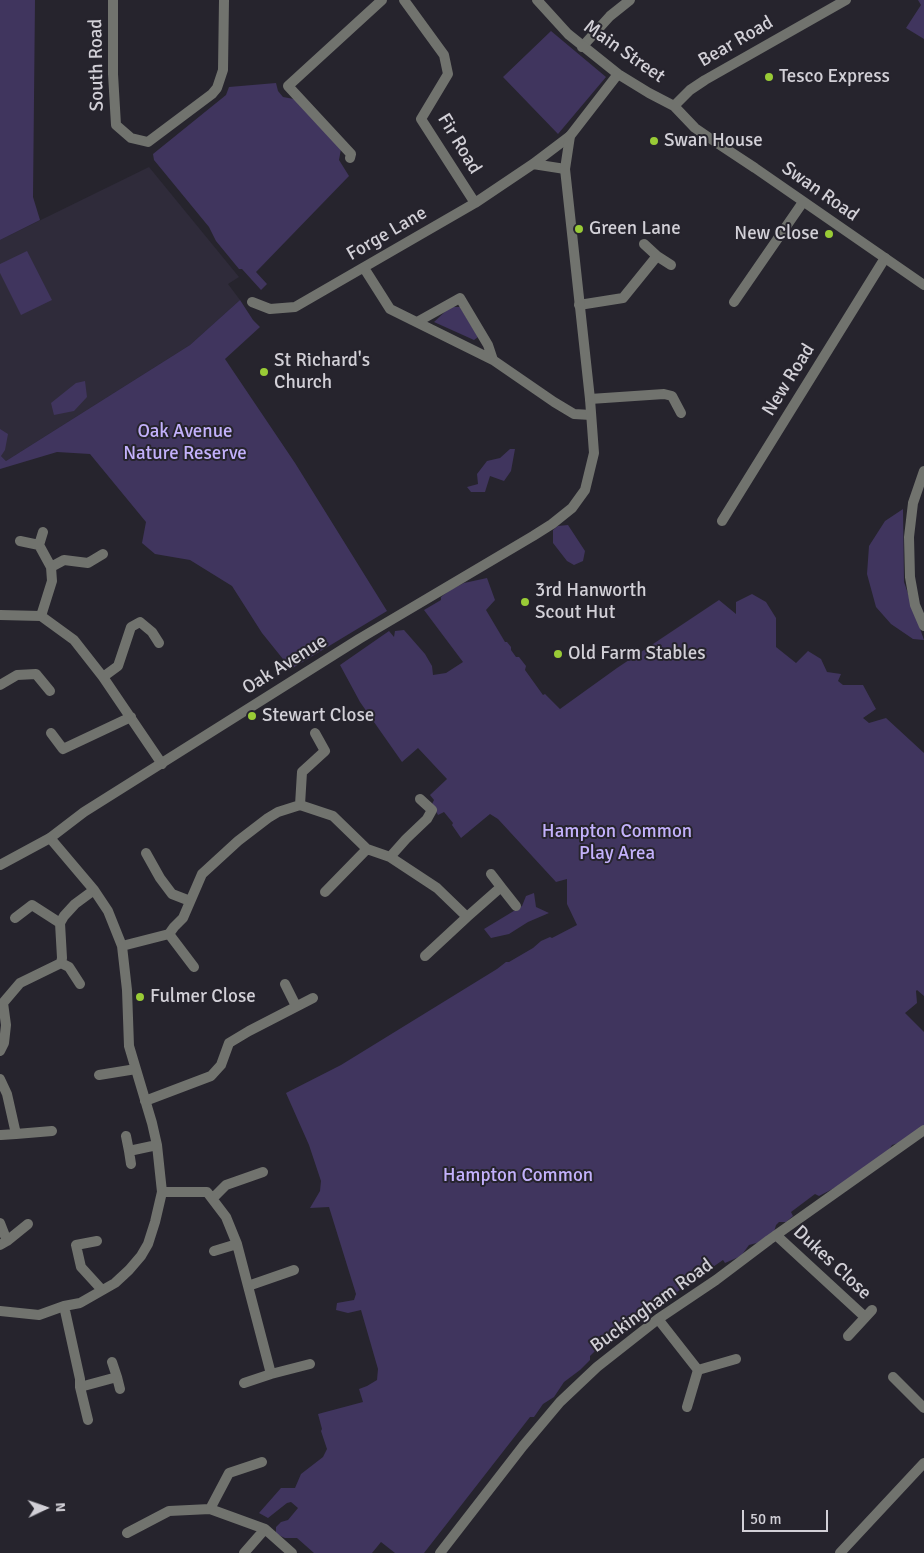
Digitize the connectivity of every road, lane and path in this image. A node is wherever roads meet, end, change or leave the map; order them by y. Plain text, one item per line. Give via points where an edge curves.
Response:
1 (113, 0) edge
2 (224, 0) edge
3 (382, 0) edge
4 (404, 0) edge
5 (537, 0) edge
6 (630, 0) edge
7 (846, 0) edge
8 (582, 47) junction
9 (618, 74) junction
10 (674, 106) junction
11 (570, 136) junction
12 (350, 158) dead end
13 (533, 164) junction
14 (565, 169) junction
15 (803, 202) junction
16 (474, 203) junction
17 (644, 244) dead end
18 (657, 256) junction
19 (885, 258) junction
20 (671, 265) dead end
21 (364, 268) junction
22 (924, 285) edge
23 (252, 302) dead end
24 (734, 302) dead end
25 (579, 305) junction
26 (417, 322) junction
27 (493, 360) junction
28 (590, 399) junction
29 (681, 413) dead end
30 (591, 415) junction
31 (924, 471) edge
32 (722, 521) dead end
33 (43, 532) dead end
34 (20, 541) dead end
35 (39, 545) junction
36 (102, 554) dead end
37 (51, 567) junction
38 (0, 614) edge
39 (41, 616) junction
40 (924, 626) edge
41 (159, 643) dead end
42 (103, 677) junction
43 (0, 685) edge
44 (50, 691) dead end
45 (131, 717) junction
46 (51, 733) dead end
47 (315, 733) dead end
48 (162, 764) junction
49 (420, 799) dead end
50 (300, 805) junction
51 (50, 838) junction
52 (367, 849) junction
53 (146, 853) dead end
54 (390, 857) junction
55 (0, 865) edge
56 (491, 874) dead end
57 (501, 887) junction
58 (94, 890) junction
59 (325, 892) dead end
60 (190, 901) junction
61 (516, 906) dead end
62 (467, 917) junction
63 (15, 918) dead end
64 (60, 923) junction
65 (169, 934) junction
66 (122, 946) junction
67 (425, 956) dead end
68 (61, 962) junction
69 (194, 967) dead end
70 (80, 984) dead end
71 (285, 984) dead end
72 (313, 998) dead end
73 (1, 1003) edge
74 (296, 1006) junction
75 (0, 1051) edge
76 (136, 1069) junction
77 (99, 1075) dead end
78 (0, 1079) edge
79 (145, 1101) junction
80 (924, 1130) edge
81 (52, 1131) dead end
82 (16, 1134) junction
83 (1, 1135) edge
84 (126, 1136) dead end
85 (157, 1145) junction
86 (129, 1151) junction
87 (131, 1164) dead end
88 (263, 1172) dead end
89 (162, 1192) junction
90 (213, 1198) junction
91 (0, 1223) edge
92 (28, 1224) dead end
93 (776, 1235) junction
94 (97, 1241) dead end
95 (4, 1243) edge
96 (237, 1244) junction
97 (214, 1251) dead end
98 (294, 1270) dead end
99 (248, 1286) junction
100 (102, 1290) junction
101 (64, 1306) junction
102 (0, 1311) edge
103 (658, 1319) junction
104 (848, 1336) dead end
105 (736, 1359) dead end
106 (112, 1362) dead end
107 (310, 1364) dead end
108 (698, 1370) junction
109 (271, 1374) junction
110 (116, 1377) junction
111 (893, 1377) dead end
112 (244, 1383) dead end
113 (80, 1387) junction
114 (120, 1389) dead end
115 (687, 1407) dead end
116 (924, 1408) edge
117 (88, 1420) dead end
118 (262, 1462) dead end
119 (924, 1463) edge
120 (210, 1509) junction
121 (265, 1529) junction
122 (127, 1533) dead end
123 (244, 1553) edge
124 (292, 1553) edge
125 (440, 1553) edge
126 (840, 1553) edge

1 - 2 street, South Road via 116,125 131,138 148,142 218,88 223,70
3 - 12 street via 288,86 352,154
4 - 16 street, Fir Road via 444,55 448,74 421,119
5 - 8 street, Main Street
6 - 8 street via 610,16
7 - 10 street, Bear Road via 705,80
8 - 9 street, Main Street
9 - 10 street, Main Street
9 - 11 street
10 - 15 street, Swan Road via 695,128
11 - 13 street, Forge Lane
11 - 14 street
13 - 14 street
13 - 16 street, Forge Lane
14 - 25 street
15 - 19 street, Swan Road
15 - 24 street
16 - 21 street, Forge Lane
17 - 18 street
18 - 20 street
18 - 25 street via 622,298
19 - 22 street, Swan Road
19 - 32 street, New Road
21 - 23 street, Forge Lane via 295,307 270,309
21 - 26 street via 390,308
25 - 28 street
26 - 27 street
26 - 27 street via 460,298 488,345
27 - 30 street via 574,414
28 - 29 street via 664,394 672,396
28 - 30 street
30 - 48 street, Oak Avenue via 594,453 585,490 572,508 552,524 359,639
31 - 40 street via 913,503 909,537 910,577 915,605
33 - 35 street
34 - 35 street
35 - 37 street
36 - 37 street via 88,563 64,560
37 - 39 street via 52,582
38 - 39 street
39 - 42 street via 74,640
41 - 42 street via 140,622 131,627 118,666
42 - 45 street
43 - 44 street via 17,675 36,674
45 - 46 street via 63,749
45 - 48 street
47 - 50 street via 325,751 302,772
48 - 51 street, Oak Avenue via 84,812
49 - 54 street via 432,810
50 - 52 street via 333,816
50 - 60 street via 278,812 238,841 202,874
51 - 55 street, Oak Avenue
51 - 58 street
52 - 54 street
52 - 59 street
53 - 60 street via 172,894
54 - 62 street via 437,888
56 - 57 street
57 - 61 street
57 - 62 street
58 - 64 street via 75,904
58 - 66 street via 108,911
60 - 65 street via 184,918
62 - 67 street
63 - 64 street via 32,906
64 - 68 street
65 - 66 street
65 - 69 street
66 - 76 street via 128,1046
68 - 70 street via 69,967
68 - 73 street via 20,983
71 - 74 street
72 - 74 street
73 - 75 street via 6,1025
74 - 79 street via 229,1043 221,1065 211,1076
76 - 77 street
76 - 79 street
78 - 82 street via 7,1094
79 - 85 street
80 - 93 street, Buckingham Road
81 - 82 street
82 - 83 street
84 - 86 street
85 - 86 street
85 - 89 street
86 - 87 street
88 - 90 street via 226,1185
89 - 90 street via 207,1192
89 - 100 street via 148,1244 141,1256 115,1283
90 - 96 street via 226,1217
91 - 95 street
92 - 95 street
93 - 103 street, Buckingham Road
93 - 104 street, Dukes Close via 868,1313
94 - 100 street via 76,1246 81,1267
96 - 97 street
96 - 99 street
98 - 99 street
99 - 109 street
100 - 101 street via 80,1303
101 - 102 street via 39,1315
101 - 113 street
103 - 108 street
103 - 125 street, Buckingham Road via 597,1367 560,1402
105 - 108 street
106 - 110 street
107 - 109 street
108 - 115 street
109 - 112 street
110 - 113 street
110 - 114 street
111 - 116 street
113 - 117 street
118 - 120 street via 229,1474
119 - 126 street
120 - 121 street
120 - 122 street via 169,1511
121 - 123 street
121 - 124 street

